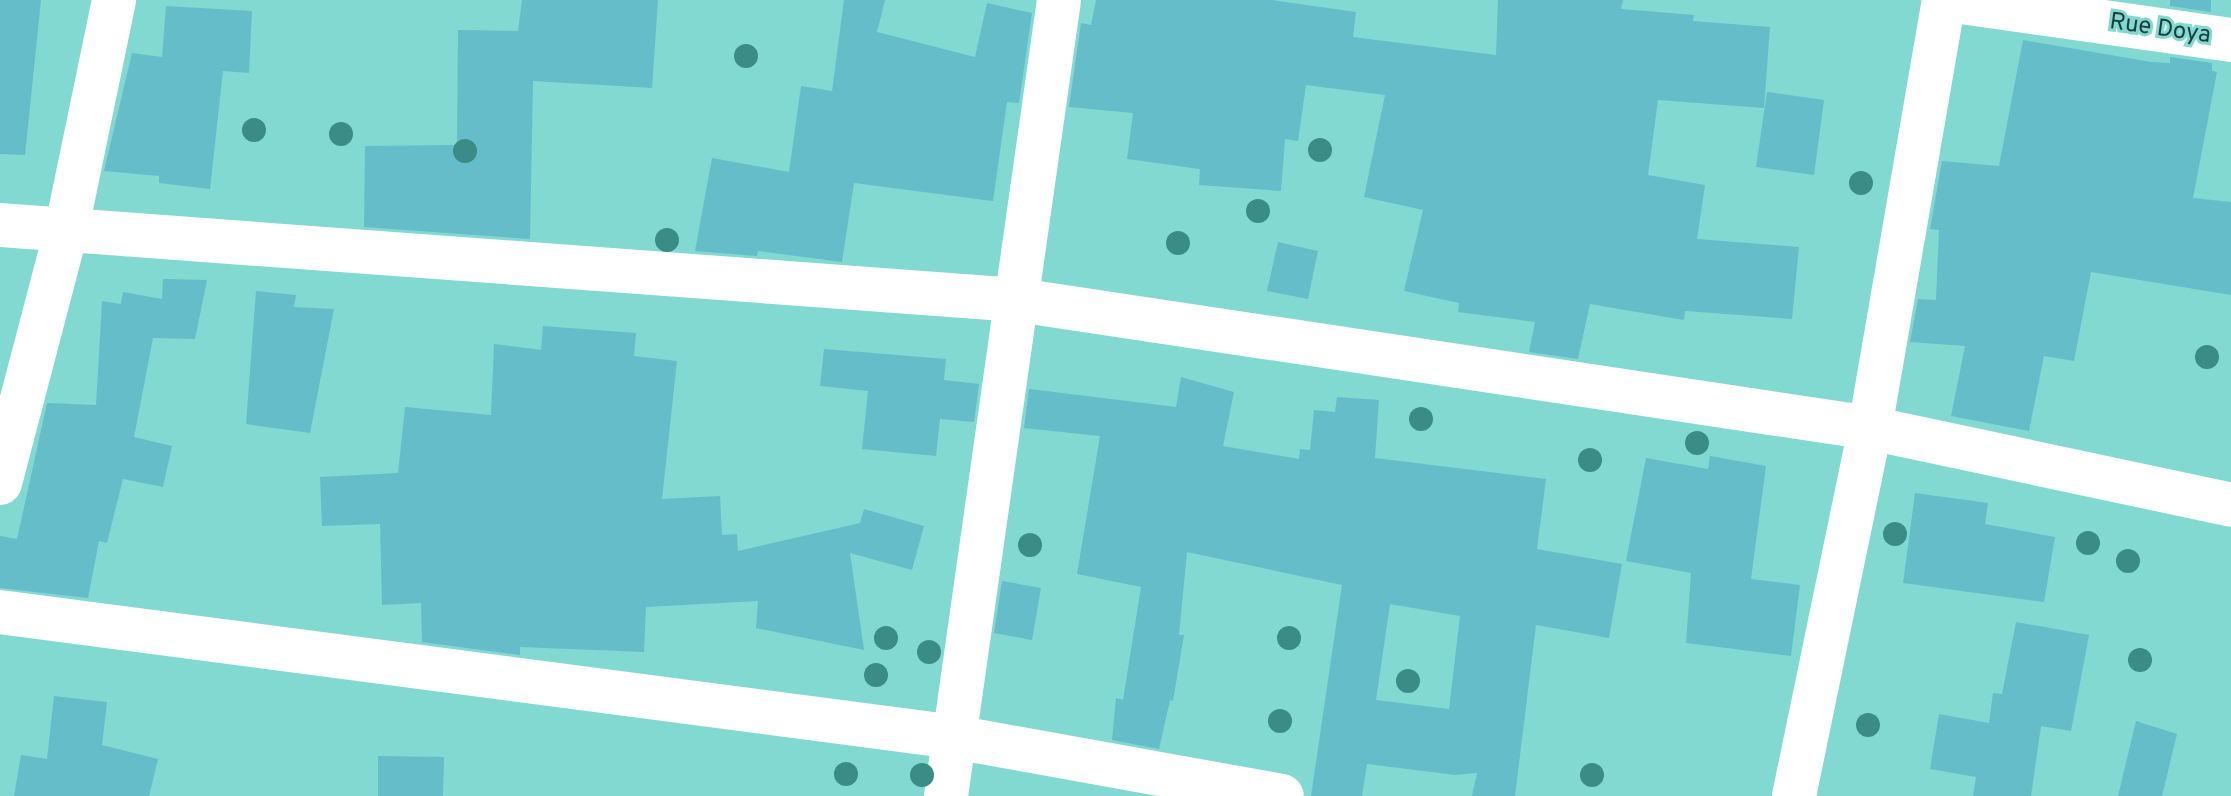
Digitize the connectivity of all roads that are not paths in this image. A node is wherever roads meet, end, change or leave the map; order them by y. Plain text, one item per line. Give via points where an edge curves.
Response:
1 (114, 0) edge
2 (1059, 0) edge
3 (1946, 0) edge
4 (2231, 40) edge
5 (0, 225) edge
6 (66, 232) junction
7 (1018, 300) junction
8 (1870, 428) junction
9 (0, 483) edge
10 (2231, 505) edge
11 (0, 612) edge
12 (954, 737) junction
13 (946, 796) edge
14 (1282, 796) edge
15 (1794, 796) edge

1 - 6 street
2 - 7 street
3 - 4 street, Rue Doya
3 - 8 street
5 - 6 street
6 - 7 street
6 - 9 street
7 - 8 street
7 - 12 street
8 - 10 street
8 - 15 street
11 - 12 street
12 - 13 street
12 - 14 street

